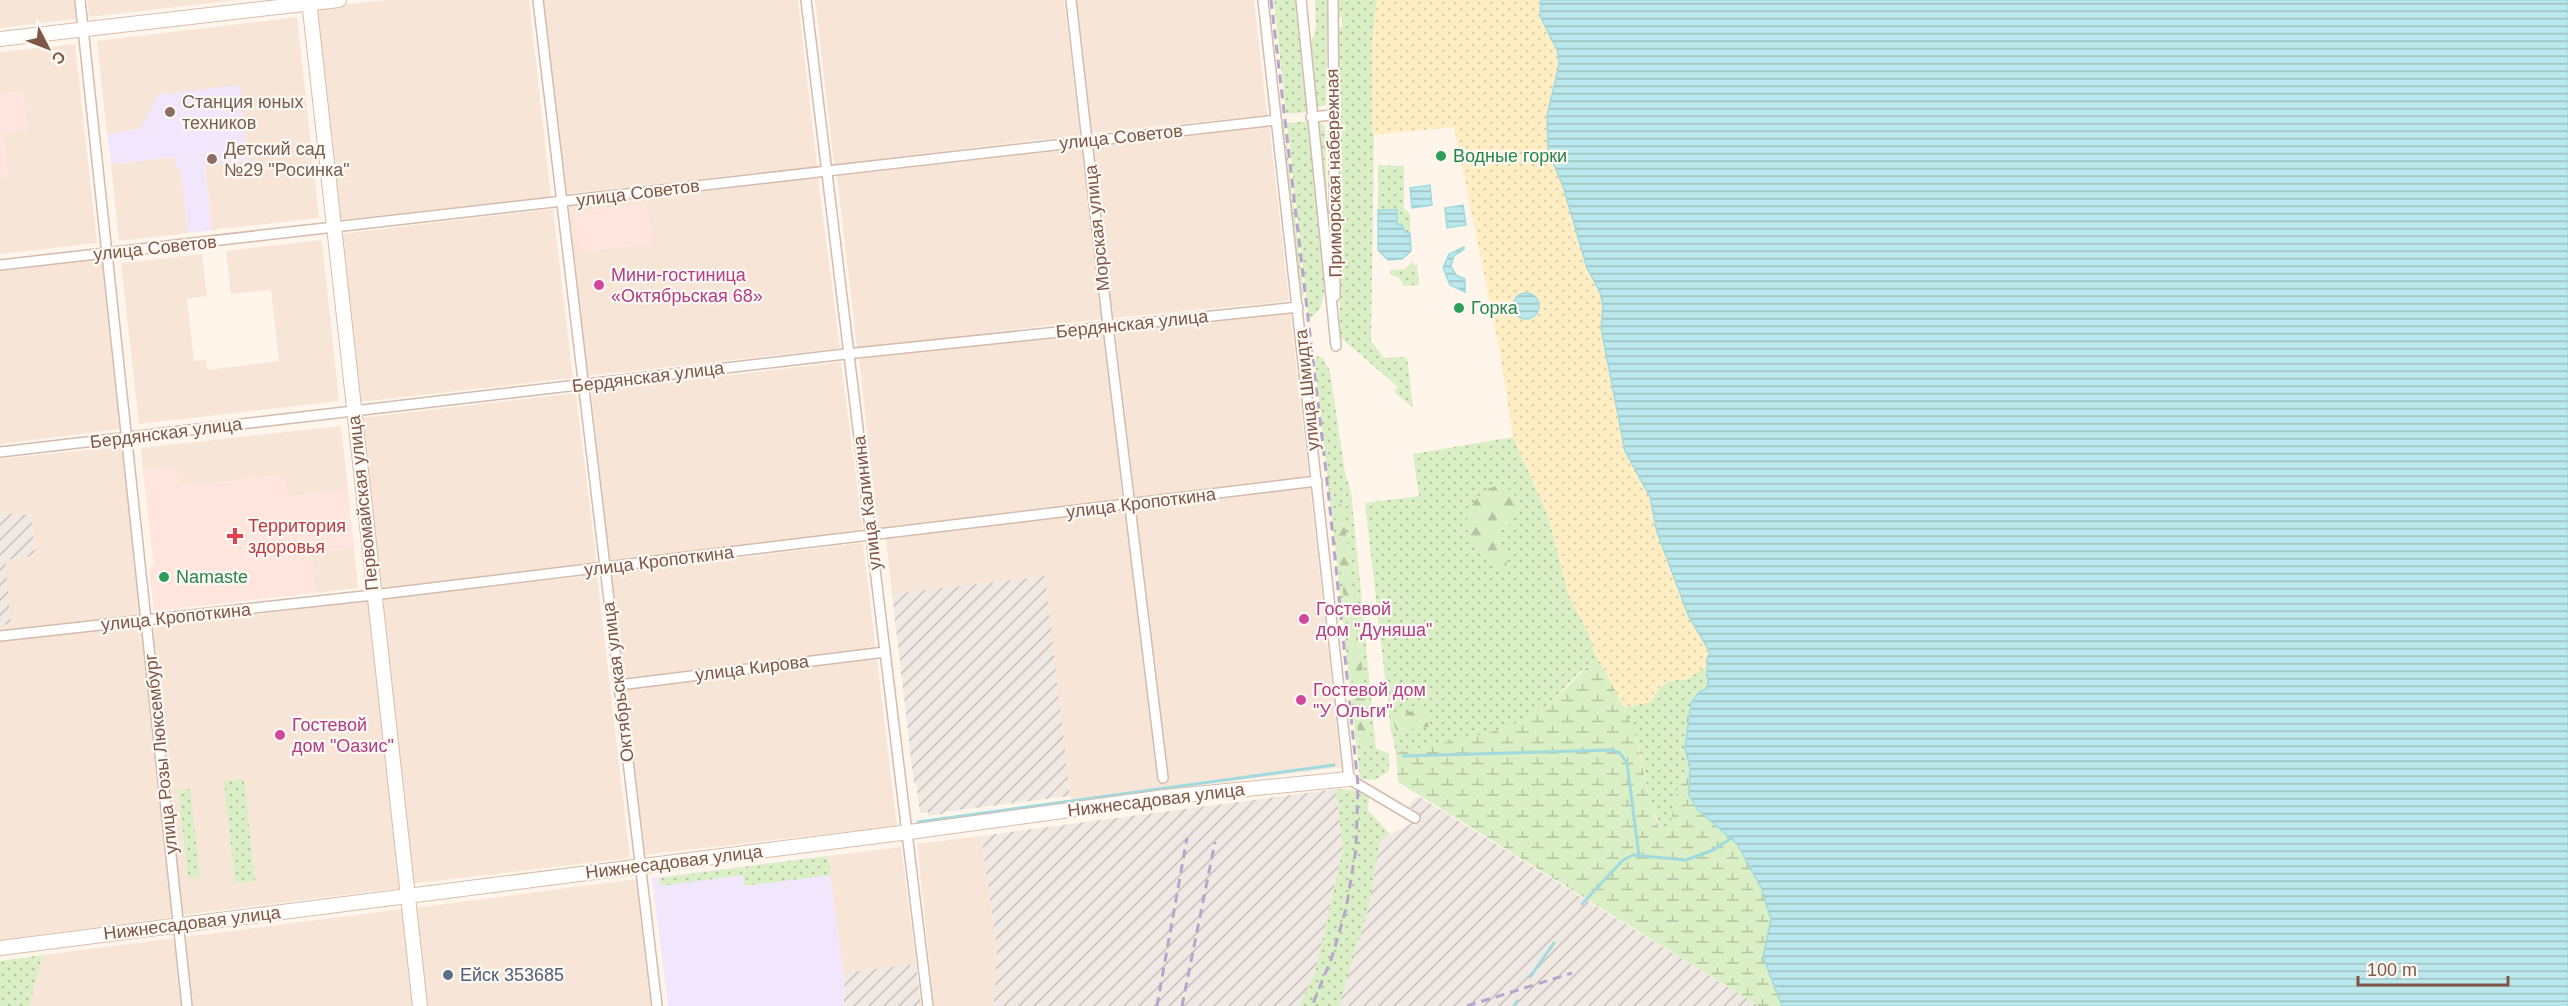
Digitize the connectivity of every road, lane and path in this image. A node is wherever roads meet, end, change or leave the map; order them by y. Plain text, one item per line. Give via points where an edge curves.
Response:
1 (80, 0) edge
2 (339, 0) edge
3 (538, 0) edge
4 (806, 0) edge
5 (1071, 0) edge
6 (1263, 0) edge
7 (1301, 0) edge
8 (1333, 0) edge
9 (309, 2) edge
10 (83, 30) junction
11 (0, 39) edge
12 (1333, 115) junction
13 (1311, 117) junction
14 (1276, 120) junction
15 (1087, 140) junction
16 (826, 170) junction
17 (562, 202) junction
18 (333, 228) junction
19 (107, 253) junction
20 (0, 265) edge
21 (1298, 307) junction
22 (1108, 326) junction
23 (849, 353) junction
24 (583, 384) junction
25 (353, 411) junction
26 (127, 437) junction
27 (0, 452) edge
28 (1317, 482) junction
29 (1130, 504) junction
30 (871, 535) junction
31 (605, 567) junction
32 (373, 595) junction
33 (146, 620) junction
34 (0, 636) edge
35 (885, 652) junction
36 (619, 685) junction
37 (1163, 778) dead end
38 (1349, 779) junction
39 (1415, 818) dead end
40 (907, 832) junction
41 (640, 866) junction
42 (406, 896) junction
43 (179, 925) junction
44 (0, 948) edge
45 (187, 1006) edge
46 (420, 1006) edge
47 (657, 1006) edge
48 (928, 1006) edge

1 - 10 street, улица Розы Люксембург
2 - 9 street
3 - 17 street, Октябрьская улица
4 - 16 street, улица Калинина
5 - 15 street, Морская улица
6 - 14 street, улица Шмидта
7 - 13 street
8 - 12 street, Приморская набережная
9 - 10 street
9 - 18 street, Первомайская улица
10 - 11 street
10 - 19 street, улица Розы Люксембург
12 - 13 street
12 - 13 street, Приморская набережная via 1336,346
14 - 15 street, улица Советов
14 - 21 street, улица Шмидта
15 - 16 street, улица Советов
15 - 22 street, Морская улица
16 - 17 street, улица Советов
16 - 23 street, улица Калинина
17 - 18 street, улица Советов
17 - 24 street, Октябрьская улица
18 - 19 street, улица Советов
18 - 25 street, Первомайская улица
19 - 20 street, улица Советов
19 - 26 street, улица Розы Люксембург
21 - 22 street, Бердянская улица
21 - 28 street, улица Шмидта
22 - 23 street, Бердянская улица
22 - 29 street, Морская улица
23 - 24 street, Бердянская улица
23 - 30 street, улица Калинина
24 - 25 street, Бердянская улица
24 - 31 street, Октябрьская улица
25 - 26 street, Бердянская улица
25 - 32 street, Первомайская улица
26 - 27 street, Бердянская улица
26 - 33 street, улица Розы Люксембург
28 - 29 street, улица Кропоткина
28 - 38 street, улица Шмидта
29 - 30 street, улица Кропоткина
29 - 37 street, Морская улица
30 - 31 street, улица Кропоткина
30 - 35 street, улица Калинина
31 - 32 street, улица Кропоткина
31 - 36 street, Октябрьская улица
32 - 33 street, улица Кропоткина
32 - 42 street, Первомайская улица
33 - 34 street, улица Кропоткина
33 - 43 street, улица Розы Люксембург
35 - 36 street, улица Кирова
35 - 40 street, улица Калинина
36 - 41 street, Октябрьская улица
38 - 39 street
38 - 40 street, Нижнесадовая улица via 1177,796
40 - 41 street, Нижнесадовая улица
40 - 48 street, улица Калинина
41 - 42 street, Нижнесадовая улица
41 - 47 street, Октябрьская улица
42 - 43 street, Нижнесадовая улица
42 - 46 street, Первомайская улица
43 - 44 street, Нижнесадовая улица
43 - 45 street, улица Розы Люксембург

